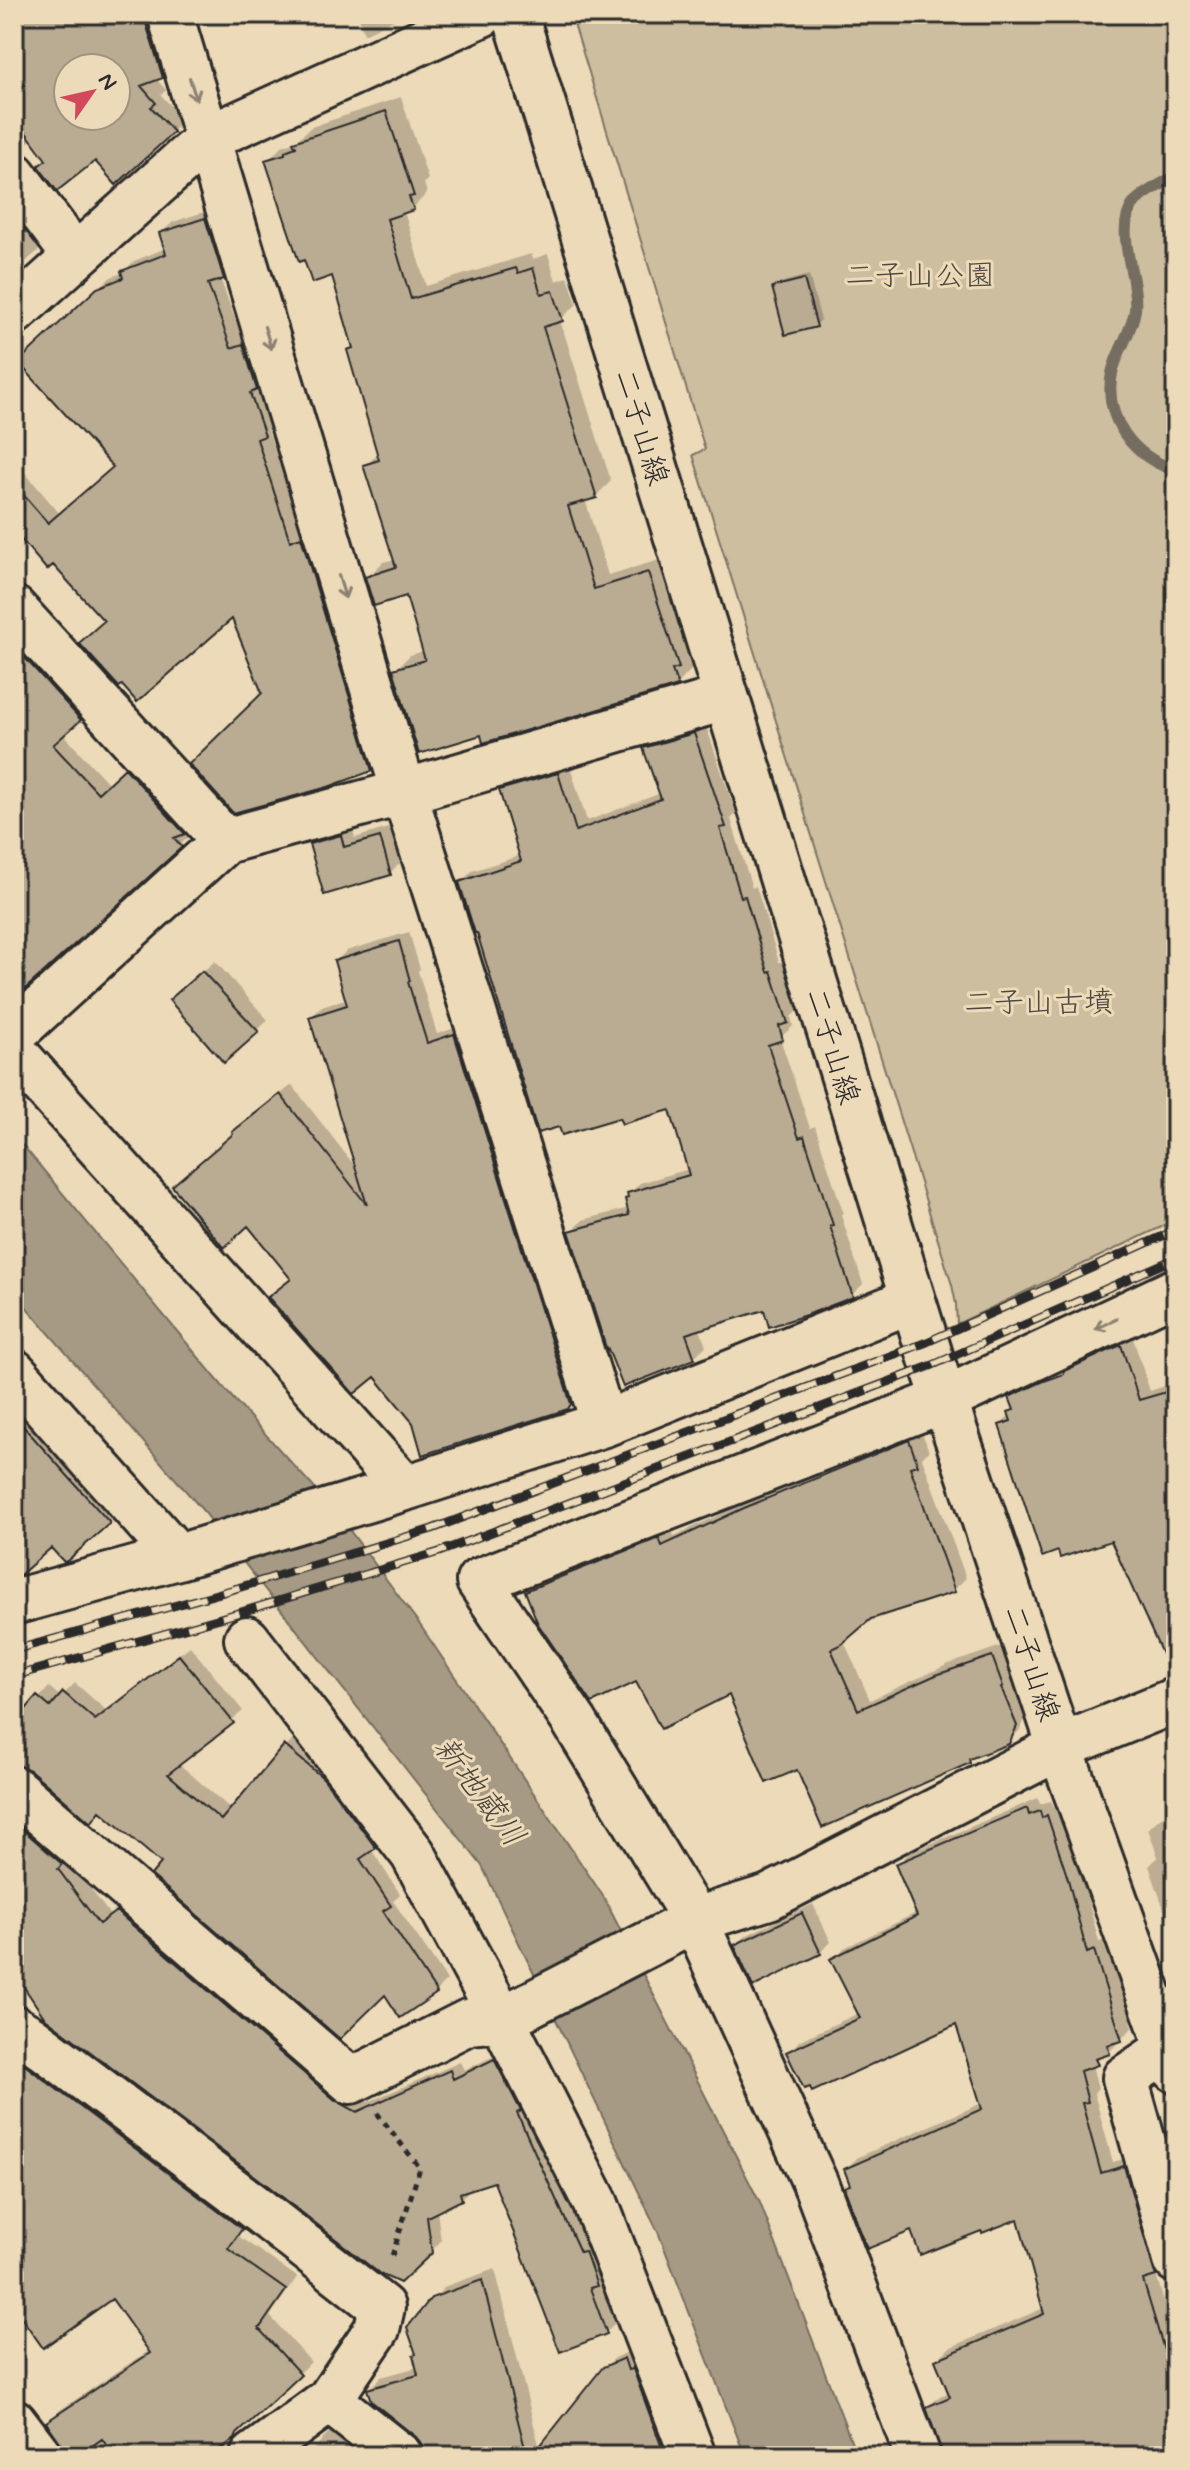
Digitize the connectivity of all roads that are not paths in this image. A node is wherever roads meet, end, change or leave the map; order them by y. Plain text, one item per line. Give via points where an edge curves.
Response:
1 (170, 14) edge
2 (482, 14) edge
3 (515, 14) edge
4 (208, 138) junction
5 (14, 175) edge
6 (75, 256) junction
7 (14, 312) edge
8 (14, 609) edge
9 (725, 698) junction
10 (404, 792) junction
11 (225, 841) junction
12 (14, 1033) edge
13 (14, 1052) edge
14 (1176, 1291) edge
15 (912, 1300) junction
16 (14, 1372) edge
17 (944, 1400) junction
18 (604, 1424) junction
19 (405, 1488) junction
20 (178, 1557) junction
21 (14, 1602) edge
22 (247, 1639) dead end
23 (1176, 1700) edge
24 (1060, 1747) junction
25 (14, 1789) edge
26 (684, 1926) junction
27 (512, 2014) junction
28 (14, 2028) edge
29 (1174, 2055) edge
30 (1176, 2260) edge
31 (329, 2400) junction
32 (14, 2422) edge
33 (40, 2456) edge
34 (253, 2456) edge
35 (400, 2456) edge
36 (693, 2456) edge
37 (918, 2456) edge

1 -> 4 street
2 - 4 street
3 - 9 street, 二子山線
4 - 6 street
4 -> 10 street
5 - 6 street
6 - 7 street
8 - 11 street
9 - 10 street
9 - 15 street, 二子山線
10 - 11 street
10 - 18 street
11 - 12 street
13 - 19 street
14 -> 17 street
15 - 17 street, 二子山線
15 - 18 street
16 - 20 street
17 - 24 street, 二子山線
17 - 26 street via 479,1581 574,1721
18 - 19 street
19 - 20 street
20 - 21 street
22 - 27 street via 413,1854
23 - 24 street
24 - 26 street via 769,1897
24 - 29 street, 二子山線
25 - 27 street via 351,2081 468,2022
26 - 27 street
26 - 37 street via 816,2185
27 - 36 street via 595,2202
28 - 31 street via 382,2307 377,2329
29 - 30 street via 1125,2078
31 - 34 street
31 - 35 street
32 - 33 street

